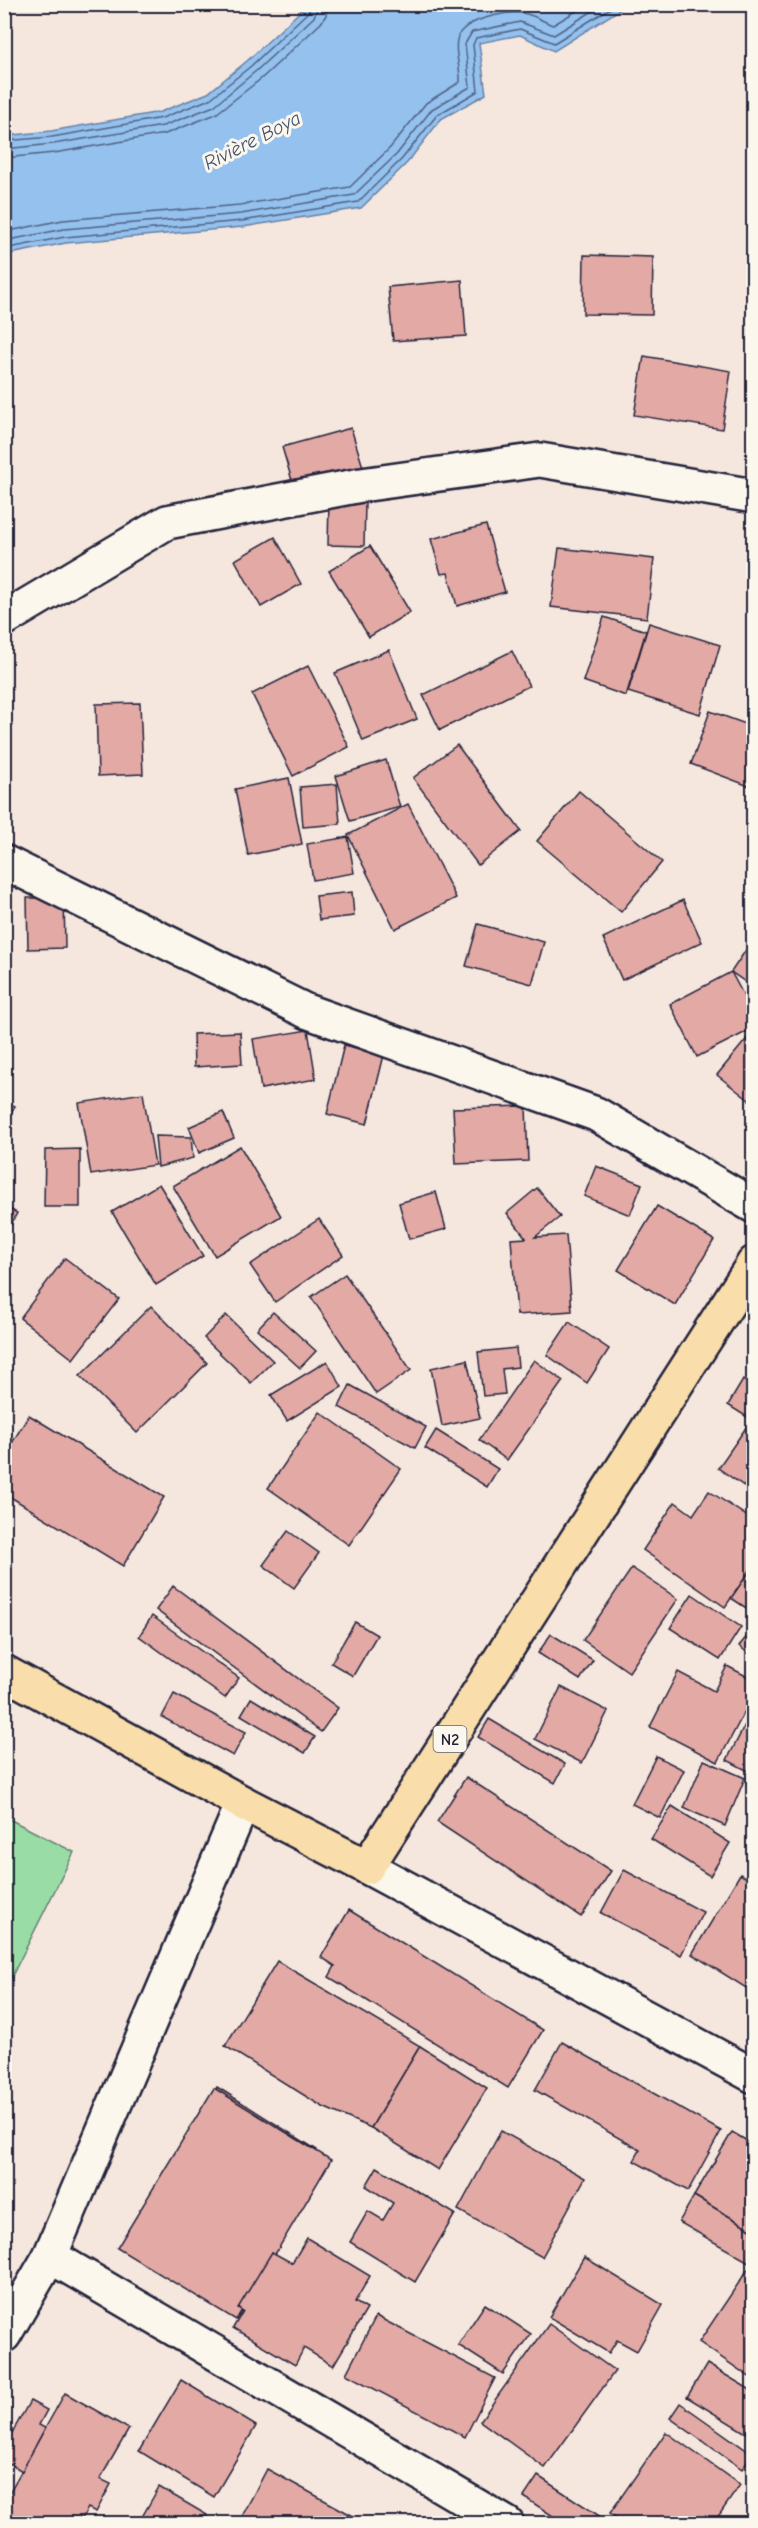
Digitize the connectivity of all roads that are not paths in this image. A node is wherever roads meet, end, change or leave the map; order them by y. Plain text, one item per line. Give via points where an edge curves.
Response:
1 (753, 496) edge
2 (4, 619) edge
3 (4, 862) edge
4 (753, 1206) edge
5 (753, 1263) edge
6 (4, 1672) edge
7 (243, 1803) junction
8 (368, 1867) junction
9 (753, 2076) edge
10 (50, 2256) junction
11 (4, 2336) edge
12 (507, 2523) edge

1 - 2 street via 540,460 361,484 167,522
3 - 4 street via 306,1011 596,1114
5 - 8 highway, N2
6 - 7 highway
7 - 8 highway
7 - 10 street
8 - 9 street
10 - 11 street
10 - 12 street

